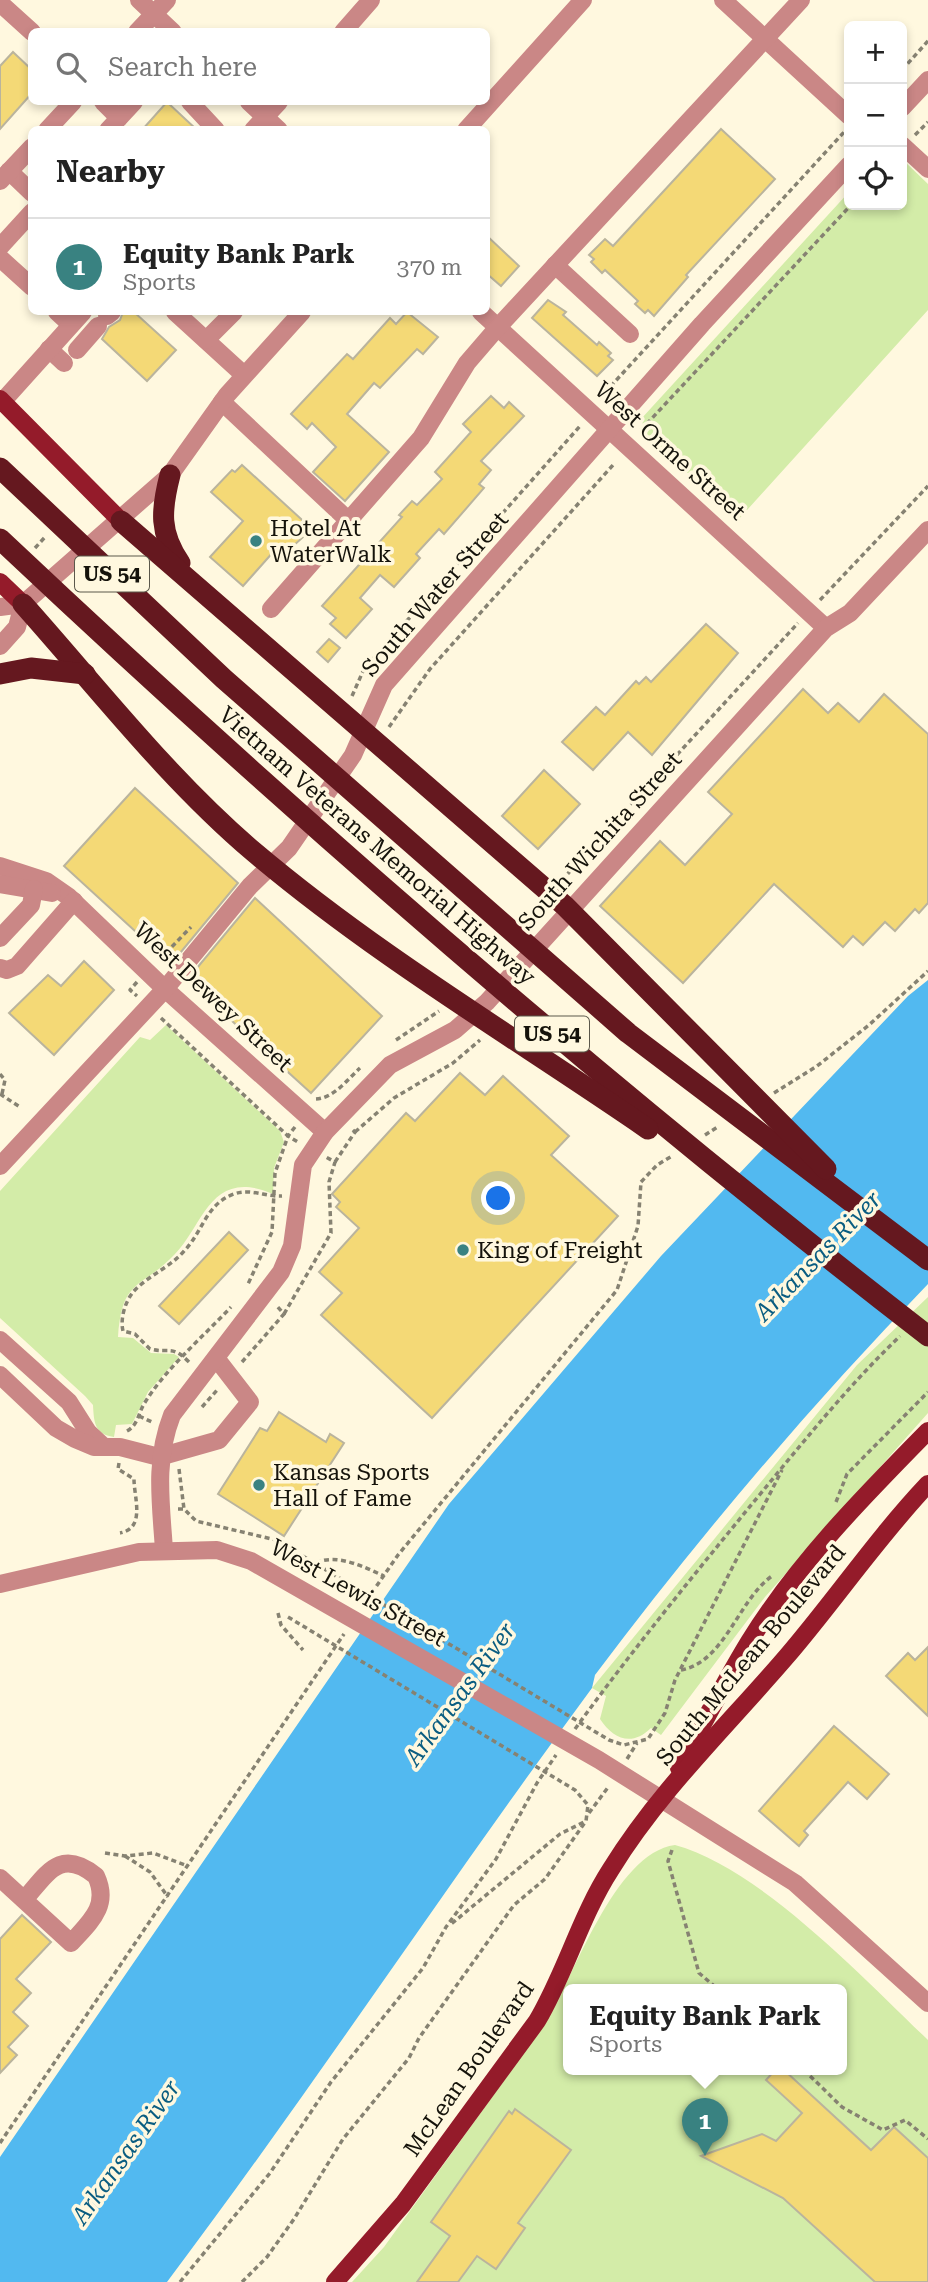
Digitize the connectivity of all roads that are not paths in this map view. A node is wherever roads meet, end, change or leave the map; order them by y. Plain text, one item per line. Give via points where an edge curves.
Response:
1 (139, 0) edge
2 (167, 0) edge
3 (371, 0) edge
4 (583, 0) edge
5 (723, 0) edge
6 (801, 0) edge
7 (0, 3) edge
8 (154, 14) junction
9 (28, 28) edge
10 (141, 28) edge
11 (169, 28) edge
12 (346, 28) edge
13 (765, 39) junction
14 (928, 80) edge
15 (490, 103) edge
16 (907, 103) edge
17 (70, 105) edge
18 (104, 105) edge
19 (131, 105) edge
20 (193, 105) edge
21 (250, 105) edge
22 (276, 105) edge
23 (488, 105) edge
24 (844, 111) edge
25 (259, 123) edge
26 (114, 124) edge
27 (51, 126) edge
28 (212, 126) edge
29 (470, 126) edge
30 (904, 147) edge
31 (28, 151) edge
32 (928, 169) edge
33 (844, 170) edge
34 (4, 176) edge
35 (28, 191) edge
36 (28, 216) edge
37 (0, 247) edge
38 (0, 258) edge
39 (555, 265) junction
40 (28, 284) edge
41 (178, 315) edge
42 (231, 315) edge
43 (299, 315) edge
44 (484, 315) edge
45 (96, 317) edge
46 (498, 327) junction
47 (630, 334) dead end
48 (206, 340) junction
49 (80, 346) dead end
50 (49, 349) junction
51 (64, 363) dead end
52 (244, 376) junction
53 (1, 401) edge
54 (222, 402) junction
55 (611, 429) junction
56 (0, 468) edge
57 (170, 475) junction
58 (121, 521) junction
59 (349, 521) junction
60 (928, 530) edge
61 (0, 539) edge
62 (0, 582) edge
63 (192, 582) junction
64 (23, 604) junction
65 (0, 607) edge
66 (271, 609) dead end
67 (826, 628) junction
68 (0, 646) edge
69 (0, 674) edge
70 (85, 674) junction
71 (0, 866) edge
72 (0, 884) edge
73 (34, 889) junction
74 (71, 899) junction
75 (0, 938) edge
76 (0, 968) edge
77 (165, 989) junction
78 (325, 1132) junction
79 (0, 1167) edge
80 (762, 1208) junction
81 (880, 1223) junction
82 (928, 1260) edge
83 (919, 1331) edge
84 (0, 1340) edge
85 (215, 1358) junction
86 (0, 1376) edge
87 (928, 1431) edge
88 (113, 1447) junction
89 (159, 1457) junction
90 (928, 1484) edge
91 (164, 1550) junction
92 (0, 1584) edge
93 (662, 1798) junction
94 (0, 1878) edge
95 (24, 1900) junction
96 (928, 2003) edge
97 (335, 2282) edge

1 - 8 street
2 - 8 street
3 - 12 street
4 - 15 street
5 - 13 street
6 - 13 street
7 - 9 street
8 - 10 street
8 - 11 street
13 - 24 street
13 - 39 street
14 - 16 street
17 - 27 street
18 - 26 street
19 - 26 street
20 - 28 street
21 - 25 street
22 - 25 street
23 - 29 street
30 - 32 street
31 - 34 street
33 - 55 street, South Water Street
34 - 35 street
36 - 37 street
38 - 40 street
39 - 46 street
39 - 47 street
41 - 48 street
42 - 48 street
43 - 52 street
44 - 46 street, West Orme Street
45 - 49 street
45 - 50 street
46 - 55 street, West Orme Street
46 - 59 street via 467,363 421,438
48 - 52 street
50 - 51 street
50 - 53 street
52 - 54 street
53 - 58 main road
54 - 57 street
54 - 59 street
55 - 67 street, West Orme Street
55 - 77 street, South Water Street via 383,685 353,755 321,805
56 - 81 highway, Vietnam Veterans Memorial Highway / US 54 via 224,679 628,1033
57 - 58 street
57 - 63 highway via 161,524 168,546
58 - 63 highway
58 - 64 street
59 - 66 street
60 - 67 street, South Wichita Street via 850,613
61 - 80 highway, Vietnam Veterans Memorial Highway / US 54 via 188,716 528,1014
62 - 64 main road
63 - 81 highway via 565,906
64 - 65 street
64 - 68 street via 17,627
64 - 70 highway
67 - 78 street, South Wichita Street via 487,1002 454,1030 390,1065
69 - 70 highway via 31,668
70 - 80 highway via 166,768 253,850 347,926
71 - 74 street, West Dewey Street via 46,881
72 - 73 street
73 - 74 street
73 - 75 street via 31,905
74 - 76 street via 17,966
74 - 77 street, West Dewey Street
77 - 78 street, West Dewey Street
77 - 79 street, South Water Street
78 - 85 street, South Wichita Street via 303,1165 292,1246 281,1272
80 - 83 highway, Vietnam Veterans Memorial Highway / US 54
81 - 82 highway, Vietnam Veterans Memorial Highway / US 54
84 - 88 street via 68,1402 88,1432
85 - 89 street, South Wichita Street via 172,1415
85 - 89 street via 250,1402 219,1440
86 - 88 street via 56,1428 94,1447
87 - 93 main road, South McLean Boulevard via 829,1536 778,1600 749,1641
88 - 89 street
89 - 91 street, South Wichita Street
90 - 93 main road, South McLean Boulevard via 789,1654
91 - 92 street, West Lewis Street
91 - 93 street, West Lewis Street via 217,1550 251,1561
93 - 96 street, West Lewis Street via 795,1883
93 - 97 main road, McLean Boulevard via 597,1891 556,1990 537,2021 403,2204
94 - 95 street
95 - 95 street via 71,1943 102,1902 96,1876 75,1863 61,1863

